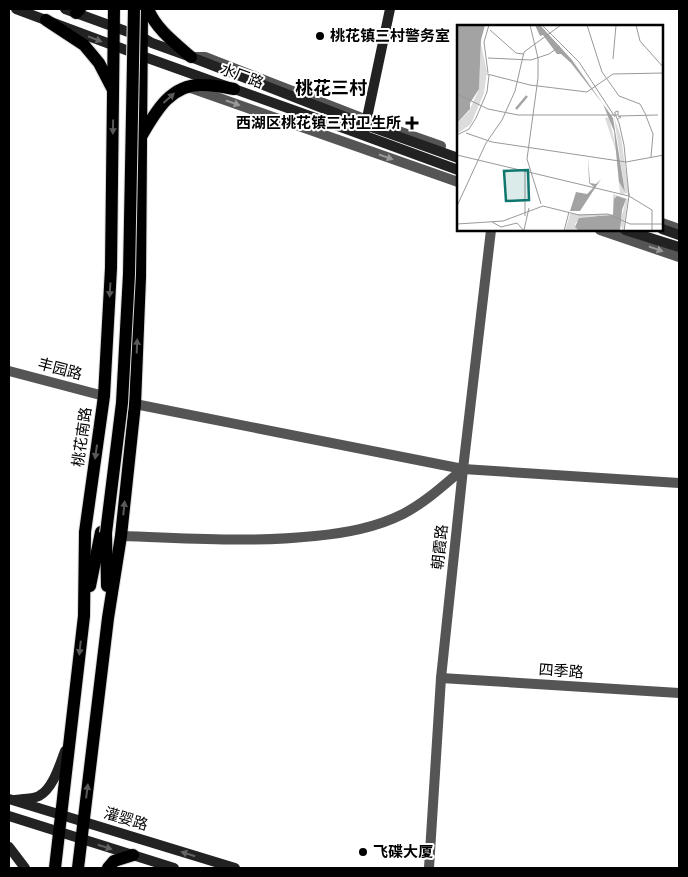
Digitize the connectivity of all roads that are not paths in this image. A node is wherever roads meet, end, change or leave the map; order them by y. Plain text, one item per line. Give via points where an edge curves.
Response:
1 (16, 9) edge
2 (114, 9) edge
3 (130, 9) edge
4 (134, 9) edge
5 (142, 9) edge
6 (148, 9) edge
7 (390, 9) edge
8 (74, 10) edge
9 (46, 20) junction
10 (114, 27) junction
11 (142, 37) junction
12 (114, 46) junction
13 (142, 56) junction
14 (191, 57) junction
15 (187, 87) junction
16 (234, 89) junction
17 (113, 92) junction
18 (366, 127) junction
19 (141, 137) junction
20 (457, 153) edge
21 (457, 158) edge
22 (457, 170) edge
23 (457, 182) edge
24 (663, 224) edge
25 (663, 229) edge
26 (679, 229) edge
27 (491, 231) edge
28 (603, 231) edge
29 (627, 231) edge
30 (679, 234) edge
31 (679, 247) edge
32 (679, 257) edge
33 (9, 371) edge
34 (104, 396) junction
35 (135, 404) junction
36 (463, 469) junction
37 (679, 483) edge
38 (104, 532) junction
39 (121, 536) junction
40 (84, 616) junction
41 (108, 618) junction
42 (441, 678) junction
43 (679, 693) edge
44 (71, 736) junction
45 (10, 800) edge
46 (61, 815) junction
47 (9, 816) edge
48 (83, 822) junction
49 (59, 832) junction
50 (81, 839) junction
51 (9, 847) edge
52 (132, 856) junction
53 (25, 868) edge
54 (55, 868) edge
55 (78, 868) edge
56 (108, 868) edge
57 (174, 868) edge
58 (235, 868) edge
59 (428, 868) edge

1 - 9 street, 水厂路
2 - 10 main road, 桃花南路
3 - 38 main road via 117,402
4 - 38 main road, bridge via 129,274 122,403
5 - 11 main road
6 - 14 main road via 168,38
7 - 18 street
8 - 10 street, 水厂路
9 -> 12 street, 水厂路
9 - 17 main road via 84,46 99,63
10 - 11 street, 水厂路
10 - 12 main road, 桃花南路
11 - 13 main road
11 - 14 street, 水厂路
12 - 13 street, 水厂路
12 - 17 main road, 桃花南路
13 - 16 street, 水厂路
13 - 19 main road
14 - 18 street, 水厂路
15 - 16 main road via 202,85
19 -> 15 main road via 154,113 171,95
15 -> 23 street
16 - 18 street, 水厂路
17 -> 34 main road, 桃花南路 via 111,268
18 - 20 street
18 - 21 street, 水厂路
18 - 22 street, 水厂路
35 -> 19 main road
24 - 26 street
25 - 30 street
27 - 36 street, 朝霞路
28 -> 32 street
29 - 31 street
33 - 34 street, 丰园路
34 -> 40 main road, 桃花南路 via 85,532
35 - 36 street
39 -> 35 main road
36 - 37 street
36 - 39 street via 431,497 403,514 375,526 344,533 231,540
36 - 42 street, 朝霞路
38 - 40 main road
38 - 41 main road
39 - 41 main road
40 -> 44 main road, 桃花南路
48 -> 41 main road
42 - 43 street, 四季路
42 - 59 street, 朝霞路
44 - 45 street via 58,769 43,792 38,797
44 - 46 main road, 桃花南路
45 - 46 street, 灌婴路
46 - 48 street, 灌婴路
46 - 49 main road, 桃花南路
47 - 49 street
48 - 50 main road
58 -> 48 street, 灌婴路
49 - 50 street
49 - 54 main road, 桃花南路
50 -> 52 street
50 - 55 main road
51 - 53 street
52 - 56 main road via 114,861
52 - 57 street

